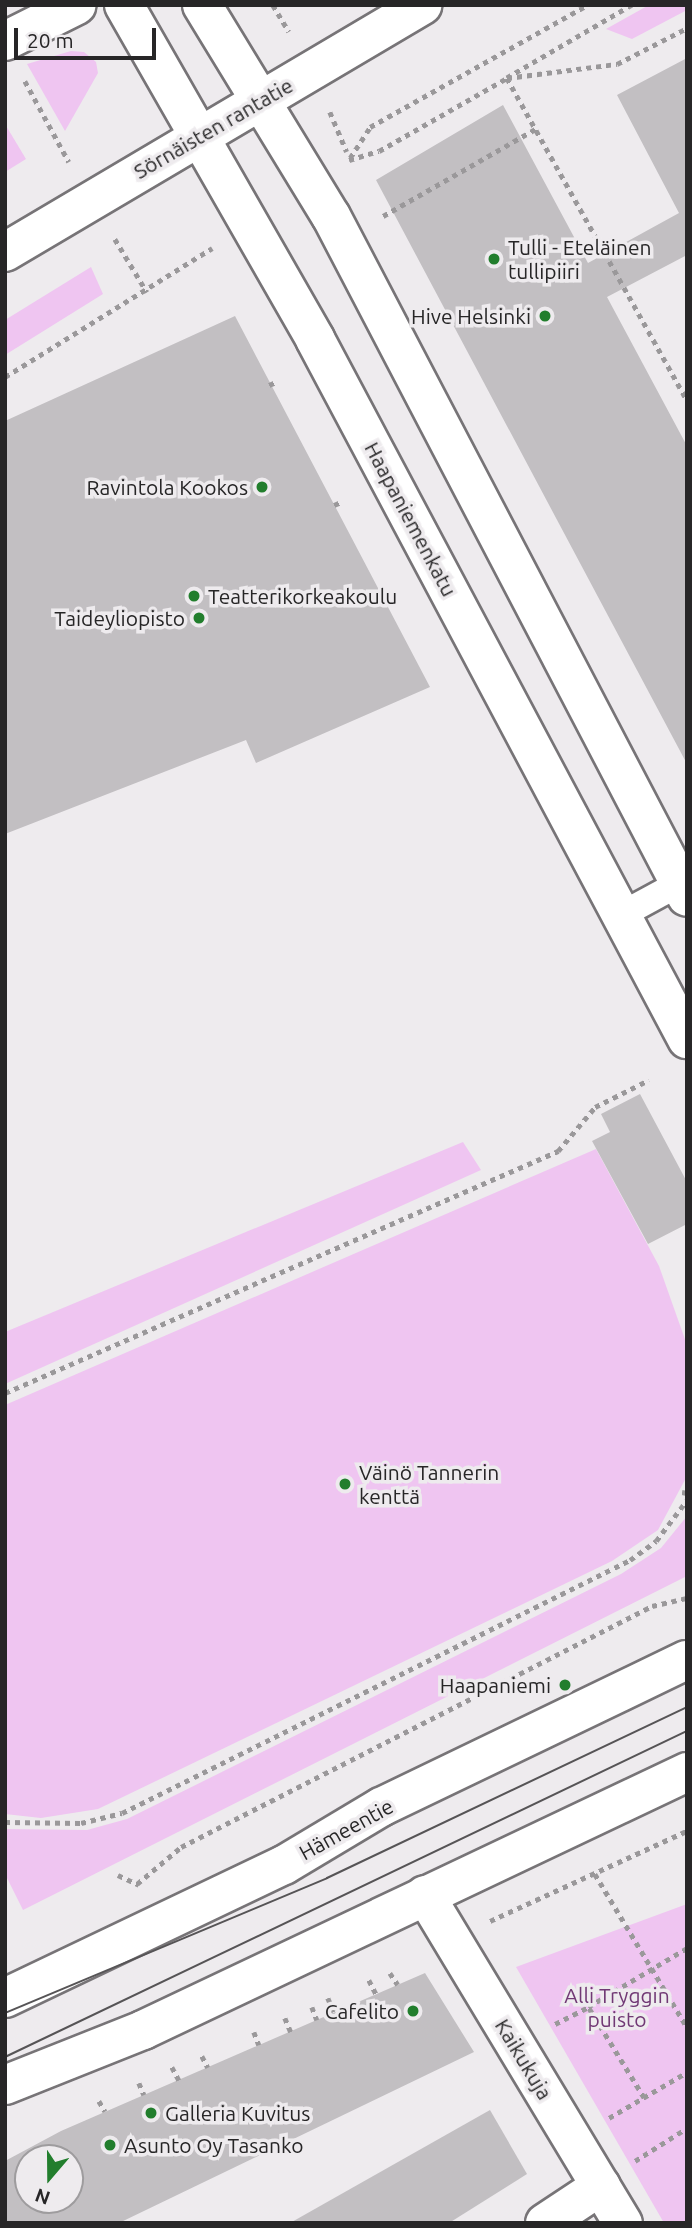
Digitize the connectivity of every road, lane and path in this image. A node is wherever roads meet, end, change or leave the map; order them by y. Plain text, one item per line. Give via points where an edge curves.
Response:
1 (77, 5) edge
2 (124, 5) edge
3 (202, 5) edge
4 (422, 5) edge
5 (587, 5) edge
6 (632, 5) edge
7 (687, 28) edge
8 (5, 41) edge
9 (507, 78) junction
10 (263, 98) junction
11 (537, 128) junction
12 (197, 136) junction
13 (383, 216) dead end
14 (206, 251) dead end
15 (5, 252) edge
16 (5, 377) edge
17 (276, 382) dead end
18 (269, 385) dead end
19 (686, 396) edge
20 (341, 502) dead end
21 (334, 505) dead end
22 (683, 890) edge
23 (621, 915) junction
24 (687, 1040) edge
25 (649, 1080) dead end
26 (5, 1393) edge
27 (687, 1500) edge
28 (687, 1598) edge
29 (687, 1660) edge
30 (687, 1772) edge
31 (5, 1822) edge
32 (687, 1831) edge
33 (595, 1874) junction
34 (128, 1892) dead end
35 (425, 1895) junction
36 (475, 1927) dead end
37 (687, 1948) edge
38 (651, 1969) junction
39 (390, 1973) dead end
40 (369, 1980) dead end
41 (398, 1985) dead end
42 (376, 1994) dead end
43 (5, 1998) edge
44 (328, 1998) dead end
45 (312, 2007) dead end
46 (588, 2007) junction
47 (334, 2012) dead end
48 (285, 2018) dead end
49 (317, 2020) dead end
50 (687, 2026) edge
51 (548, 2028) dead end
52 (254, 2032) dead end
53 (290, 2032) dead end
54 (259, 2045) dead end
55 (202, 2056) dead end
56 (172, 2067) dead end
57 (208, 2067) dead end
58 (687, 2072) edge
59 (179, 2080) dead end
60 (139, 2083) dead end
61 (5, 2085) edge
62 (144, 2095) dead end
63 (644, 2098) junction
64 (99, 2101) dead end
65 (105, 2111) dead end
66 (598, 2124) dead end
67 (687, 2128) edge
68 (615, 2176) junction
69 (545, 2223) edge
70 (623, 2223) edge

1 - 8 main road
2 - 12 main road, Haapaniemenkatu
3 - 10 main road
4 - 10 main road, Sörnäisten rantatie
5 - 9 path via 370,127 350,159 379,151
6 - 9 path
7 - 9 path via 617,64
9 - 11 path
10 - 12 main road, Sörnäisten rantatie
10 - 22 main road via 331,216
11 - 13 path
11 - 19 path
12 - 15 main road, Sörnäisten rantatie
12 - 23 main road, Haapaniemenkatu via 315,339
14 - 16 path
17 - 18 path
20 - 21 path
22 - 23 lane
23 - 24 main road, Haapaniemenkatu
25 - 26 path via 595,1107 558,1152
27 - 31 path via 656,1541 630,1560 122,1813 81,1822
28 - 34 path via 652,1606 181,1847
29 - 43 main road, Hämeentie via 381,1807 284,1865
30 - 35 main road
32 - 33 path
33 - 36 path
33 - 38 path
35 - 61 main road via 143,2030
35 - 68 main road, Kaikukuja
37 - 38 path
38 - 46 path
38 - 50 path
39 - 41 path
40 - 42 path
44 - 47 path
45 - 49 path
46 - 51 path
46 - 63 path
48 - 53 path
52 - 54 path
55 - 57 path
56 - 59 path
58 - 63 path
60 - 62 path
63 - 66 path
64 - 65 path
67 - 68 path
68 - 69 main road
68 - 70 main road, Kaikukuja

